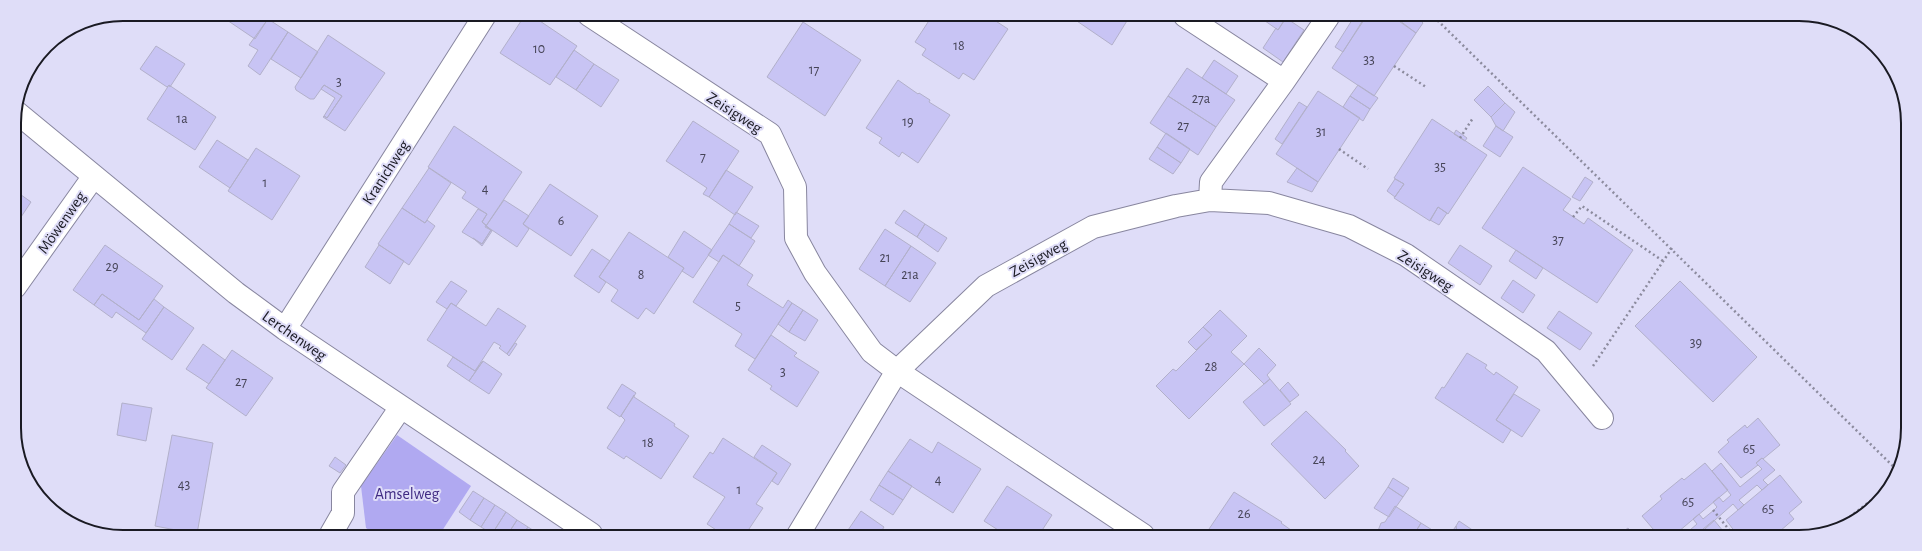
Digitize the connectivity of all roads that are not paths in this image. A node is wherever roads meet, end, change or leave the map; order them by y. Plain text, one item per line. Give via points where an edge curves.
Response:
1 (481, 21) edge
2 (598, 21) edge
3 (1193, 21) edge
4 (1325, 21) edge
5 (1284, 81) junction
6 (21, 116) edge
7 (94, 176) junction
8 (1210, 200) junction
9 (21, 279) edge
10 (285, 329) junction
11 (897, 371) junction
12 (401, 407) junction
13 (1602, 418) dead end
14 (332, 530) edge
15 (585, 530) edge
16 (801, 530) edge
17 (1136, 530) edge

1 - 10 street, Kranichweg
2 - 11 street, Zeisigweg via 770,134 795,187 796,238 815,274 872,352
3 - 5 street
4 - 5 street
5 - 8 street via 1211,182
6 - 7 street, Lerchenweg
7 - 9 street, Möwenweg
7 - 10 street, Lerchenweg via 236,293
8 - 11 street, Zeisigweg via 1093,227 986,286
8 - 13 street, Zeisigweg via 1269,203 1349,226 1406,255 1546,351
10 - 12 street, Lerchenweg
11 - 16 street, Zeisigweg
11 - 17 street, Zeisigweg
12 - 14 street via 343,492 343,513
12 - 15 street, Lerchenweg

